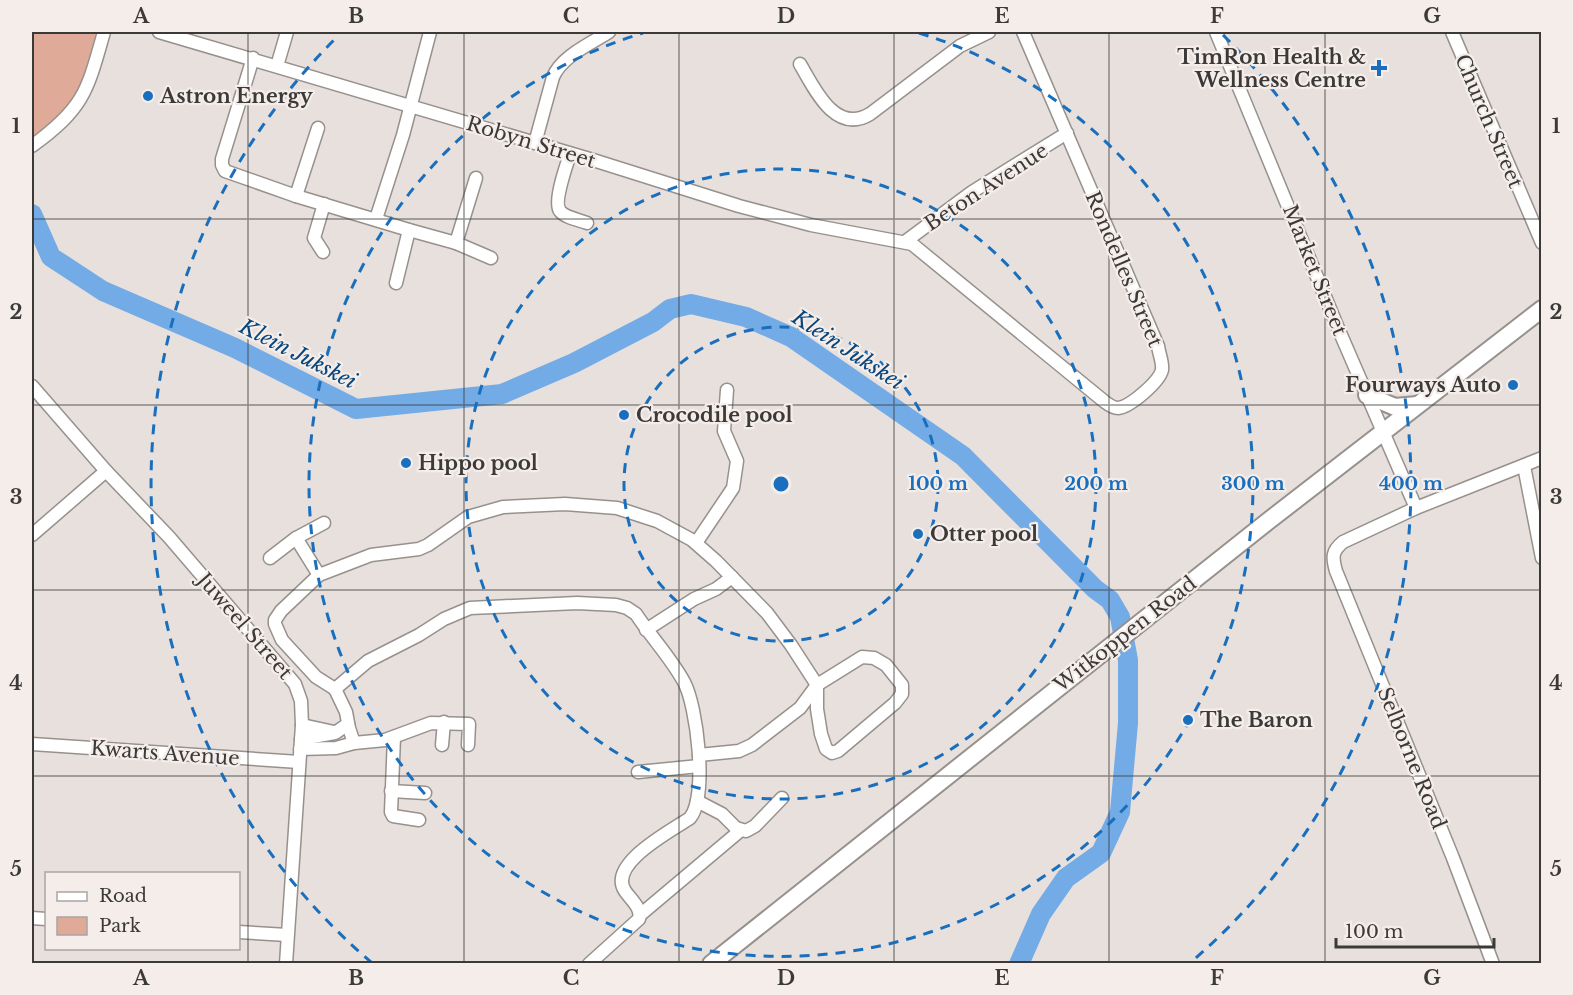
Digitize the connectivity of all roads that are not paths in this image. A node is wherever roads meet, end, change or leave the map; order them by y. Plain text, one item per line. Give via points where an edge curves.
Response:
1 (104, 32) edge
2 (159, 32) edge
3 (287, 32) edge
4 (430, 32) edge
5 (609, 32) edge
6 (989, 32) edge
7 (1023, 32) edge
8 (1216, 32) edge
9 (1452, 32) edge
10 (253, 58) junction
11 (800, 64) dead end
12 (277, 66) junction
13 (410, 105) junction
14 (318, 128) dead end
15 (1067, 133) junction
16 (535, 144) junction
17 (32, 146) edge
18 (570, 154) junction
19 (476, 178) dead end
20 (296, 196) junction
21 (324, 204) junction
22 (376, 219) junction
23 (587, 223) dead end
24 (409, 231) junction
25 (906, 242) junction
26 (456, 243) junction
27 (1542, 243) edge
28 (323, 252) dead end
29 (491, 258) dead end
30 (396, 284) dead end
31 (1542, 309) edge
32 (32, 386) edge
33 (727, 390) dead end
34 (1367, 395) junction
35 (1418, 405) junction
36 (1383, 432) junction
37 (1542, 458) edge
38 (1524, 465) junction
39 (106, 471) junction
40 (1416, 507) junction
41 (324, 523) dead end
42 (32, 534) edge
43 (296, 538) junction
44 (696, 543) junction
45 (270, 558) dead end
46 (1542, 558) edge
47 (319, 575) junction
48 (732, 577) junction
49 (646, 630) junction
50 (817, 684) junction
51 (336, 689) junction
52 (444, 722) junction
53 (348, 724) junction
54 (302, 725) junction
55 (335, 733) junction
56 (394, 737) junction
57 (354, 743) junction
58 (32, 744) edge
59 (442, 745) dead end
60 (468, 745) dead end
61 (300, 750) junction
62 (699, 760) junction
63 (638, 772) dead end
64 (392, 791) junction
65 (425, 793) dead end
66 (782, 798) dead end
67 (697, 801) junction
68 (419, 820) dead end
69 (741, 830) junction
70 (640, 915) junction
71 (240, 932) edge
72 (287, 935) junction
73 (286, 963) edge
74 (589, 963) edge
75 (711, 963) edge
76 (1493, 963) edge

1 - 17 street via 90,80 78,104
2 - 10 street, Robyn Street
3 - 12 street
4 - 13 street
5 - 16 street via 557,69
6 - 11 street via 960,46 858,119 833,113
7 - 15 street, Rondelles Street
8 - 34 street, Market Street
9 - 27 street, Church Street
10 - 12 street, Robyn Street
10 - 20 street via 222,165 228,173
12 - 13 street, Robyn Street
13 - 16 street, Robyn Street
13 - 22 street
14 - 20 street
15 - 25 street, Beton Avenue via 972,192
15 - 25 street, Rondelles Street via 1158,346 1162,365 1159,376 1128,405 1118,408 1105,402 927,254
16 - 18 street, Robyn Street
18 - 23 street via 558,206 562,213
18 - 25 street, Robyn Street via 811,225
19 - 26 street
20 - 21 street
21 - 22 street
21 - 28 street via 315,238
22 - 24 street
24 - 26 street
24 - 30 street
26 - 29 street
31 - 35 main road, Witkoppen Road
32 - 39 street, Juweel Street
33 - 44 street via 724,431 737,461 733,488
34 - 35 main road via 1395,407
34 - 36 street, Market Street
35 - 36 main road, Witkoppen Road
36 - 40 street, Market Street
36 - 75 main road, Witkoppen Road
37 - 38 street
38 - 40 street
38 - 46 street
39 - 42 street
39 - 54 street, Juweel Street via 169,537 292,680 301,701
40 - 76 street, Selborne Road via 1343,542 1333,552 1336,570
41 - 43 street
43 - 45 street
43 - 47 street
44 - 47 street via 657,521 616,508 565,504 508,506 468,517 419,549 371,555
44 - 48 street
47 - 51 street via 275,620 282,640 316,677
48 - 49 street
48 - 50 street via 774,622
49 - 51 street via 630,609 616,605 470,608 373,658
49 - 62 street via 686,687
50 - 50 street via 855,660 867,657 886,665 902,685 902,694 832,753 821,734
50 - 62 street via 800,708 747,748
51 - 53 street
52 - 56 street via 426,724
52 - 59 street
52 - 60 street via 470,724
53 - 55 street
53 - 57 street
54 - 55 street
54 - 61 street, Juweel Street
55 - 61 street
56 - 57 street
56 - 64 street
57 - 61 street
58 - 61 street, Kwarts Avenue
61 - 72 street, Juweel Street
62 - 63 street
62 - 67 street
64 - 65 street
64 - 68 street via 392,814
66 - 69 street via 755,826
67 - 69 street
67 - 70 street via 690,818 641,852 621,877 622,887
69 - 70 street
70 - 74 street via 632,927
71 - 72 street
72 - 73 street, Juweel Street

